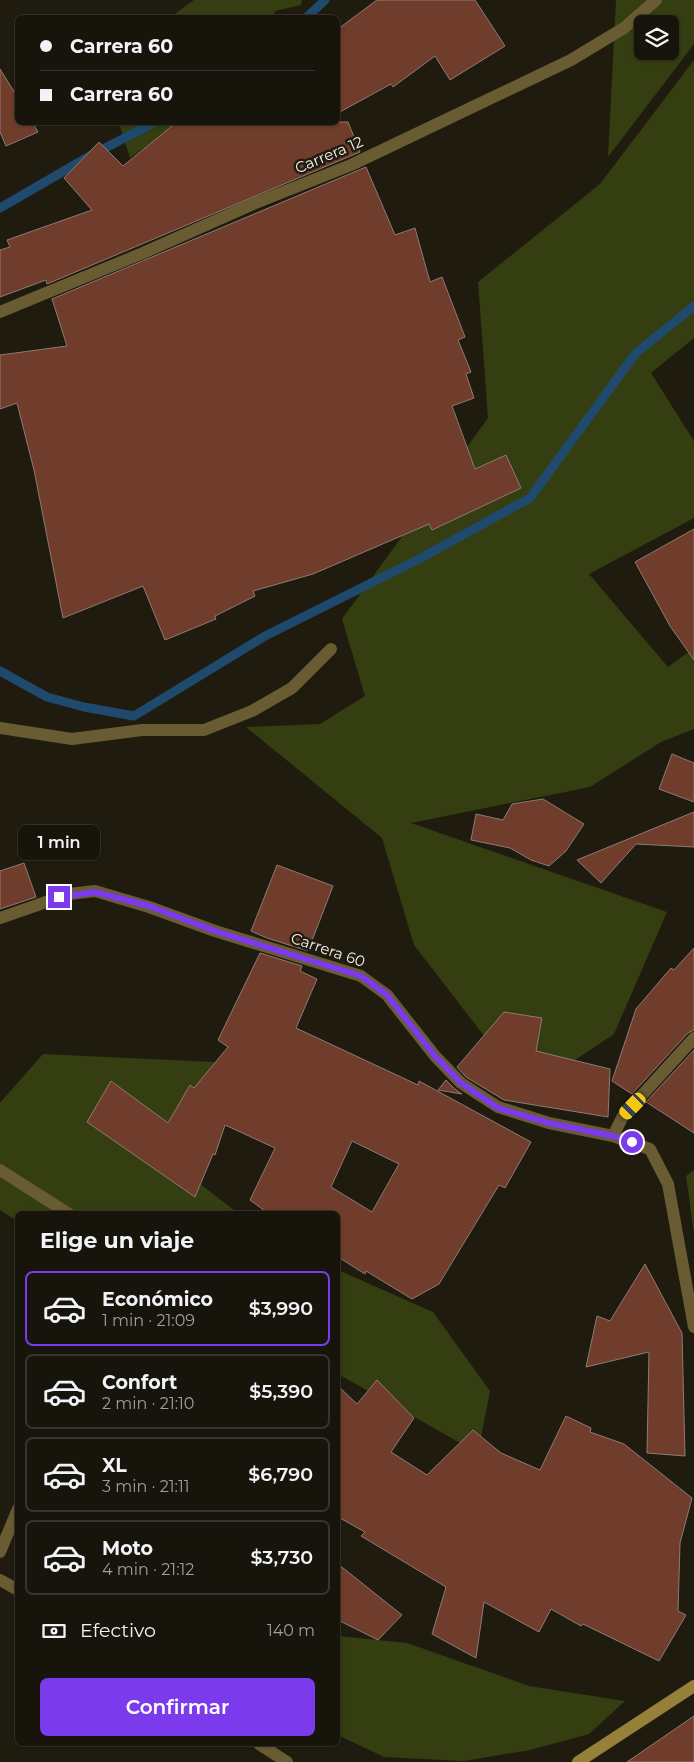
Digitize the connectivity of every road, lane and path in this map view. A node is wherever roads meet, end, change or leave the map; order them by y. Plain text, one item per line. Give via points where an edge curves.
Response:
1 (656, 0) edge
2 (0, 312) edge
3 (331, 649) dead end
4 (0, 728) edge
5 (0, 918) edge
6 (694, 1038) edge
7 (613, 1136) junction
8 (0, 1170) edge
9 (64, 1211) edge
10 (694, 1327) edge
11 (15, 1516) edge
12 (0, 1552) edge
13 (0, 1580) edge
14 (15, 1588) edge
15 (694, 1686) edge
16 (262, 1746) edge
17 (287, 1762) edge
18 (578, 1762) edge

1 - 2 street, Carrera 12 via 624,28 571,60 351,165
3 - 4 street via 292,688 252,711 204,730 142,730 72,739
5 - 7 street, Carrera 60 via 69,894 95,892 149,906 215,931 361,976 387,995 435,1056 461,1083 498,1108 549,1123
6 - 7 street via 623,1116
7 - 10 street, Carrera 60 via 650,1148 668,1184
8 - 9 street
11 - 12 street
13 - 14 street
15 - 18 street
16 - 17 street

